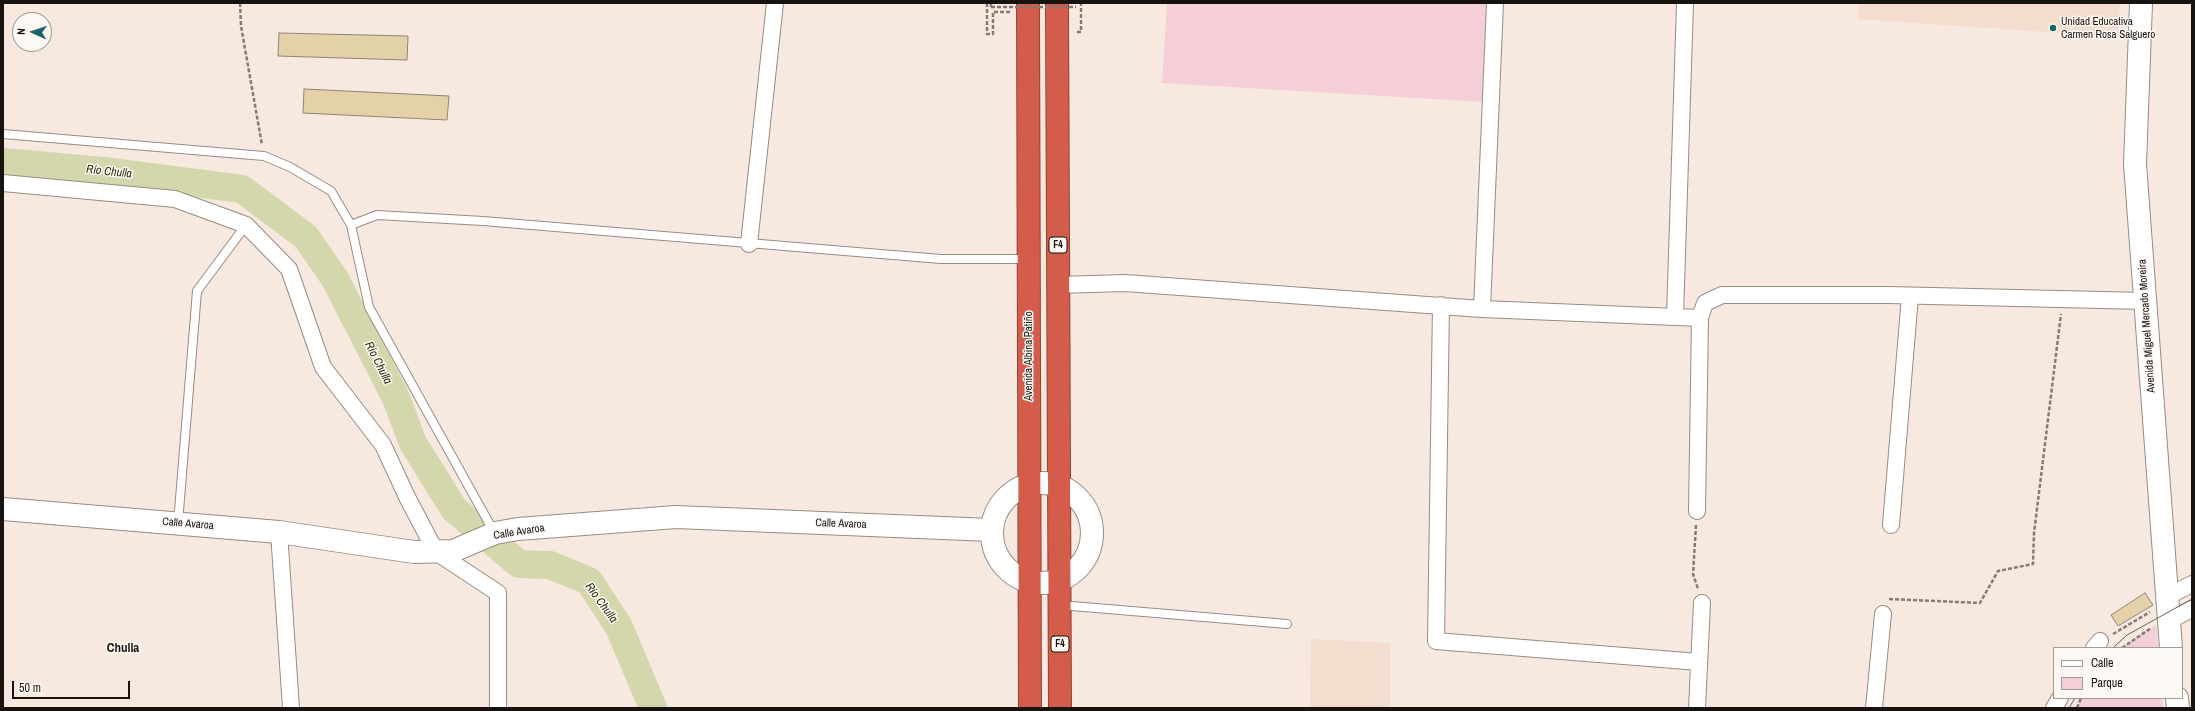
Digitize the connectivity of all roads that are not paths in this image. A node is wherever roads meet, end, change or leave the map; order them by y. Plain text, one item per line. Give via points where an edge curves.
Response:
1 (775, 3) edge
2 (1028, 3) edge
3 (1495, 3) edge
4 (1685, 3) edge
5 (2141, 3) edge
6 (1067, 5) edge
7 (3, 134) edge
8 (3, 183) edge
9 (246, 225) junction
10 (351, 225) junction
11 (748, 244) junction
12 (1029, 260) junction
13 (1058, 285) junction
14 (1910, 296) junction
15 (2145, 301) junction
16 (1441, 305) junction
17 (1482, 309) junction
18 (1675, 317) junction
19 (1700, 318) junction
20 (1030, 486) junction
21 (1059, 487) junction
22 (3, 509) edge
23 (1697, 511) road end
24 (178, 524) junction
25 (1891, 525) dead end
26 (991, 530) junction
27 (279, 532) junction
28 (494, 533) junction
29 (436, 552) junction
30 (1059, 580) junction
31 (1030, 582) junction
32 (2192, 584) edge
33 (2166, 597) junction
34 (1702, 603) road end
35 (1059, 604) junction
36 (2192, 609) edge
37 (1884, 614) road end
38 (2168, 621) junction
39 (1287, 624) dead end
40 (2171, 647) edge
41 (1699, 662) junction
42 (2059, 699) edge
43 (291, 708) edge
44 (498, 708) edge
45 (1030, 708) edge
46 (1060, 708) edge
47 (1697, 708) edge
48 (1874, 708) edge
49 (2054, 708) edge

1 - 11 street
2 - 12 highway, Avenida Albina Patiño
3 - 17 street
4 - 18 street
5 - 15 main road, Avenida Miguel Mercado Moreira via 2135,164
6 - 13 highway, F4
7 - 10 lane via 264,156 290,167 332,191
8 - 9 street via 175,199
9 - 24 lane via 197,291
9 - 29 street via 289,269 323,367 383,445
10 - 11 lane via 377,214
10 - 28 lane via 369,307
11 - 12 lane via 941,259
12 - 20 highway, Avenida Albina Patiño
13 - 16 street via 1125,283
13 - 21 highway, F4
14 - 15 street
14 - 19 street via 1722,295 1705,303
14 - 25 street
15 - 33 main road, Avenida Miguel Mercado Moreira
16 - 17 street
16 - 41 street via 1436,641
17 - 18 street
18 - 19 street
19 - 23 street
20 - 21 main road via 1047,484
20 - 26 main road via 1015,491 1003,501 995,515
20 - 31 highway, Avenida Albina Patiño
21 - 30 highway, F4
21 - 30 main road via 1077,496 1087,508 1092,524 1092,541 1086,557 1076,569
22 - 24 main road, Calle Avaroa
24 - 27 main road, Calle Avaroa
26 - 28 main road, Calle Avaroa via 676,517
26 - 31 main road via 992,544 997,557 1016,577
27 - 29 main road, Calle Avaroa via 414,552
27 - 43 street
28 - 29 main road, Calle Avaroa via 453,552
29 - 44 street via 498,593
30 - 31 main road via 1045,583
30 - 35 highway, F4
31 - 45 highway, Avenida Albina Patiño
32 - 33 street
33 - 38 main road, Avenida Miguel Mercado Moreira
34 - 41 street
35 - 39 lane
35 - 46 highway, F4
36 - 38 street
37 - 48 street
38 - 40 main road, Avenida Miguel Mercado Moreira
41 - 47 street
42 - 49 street

